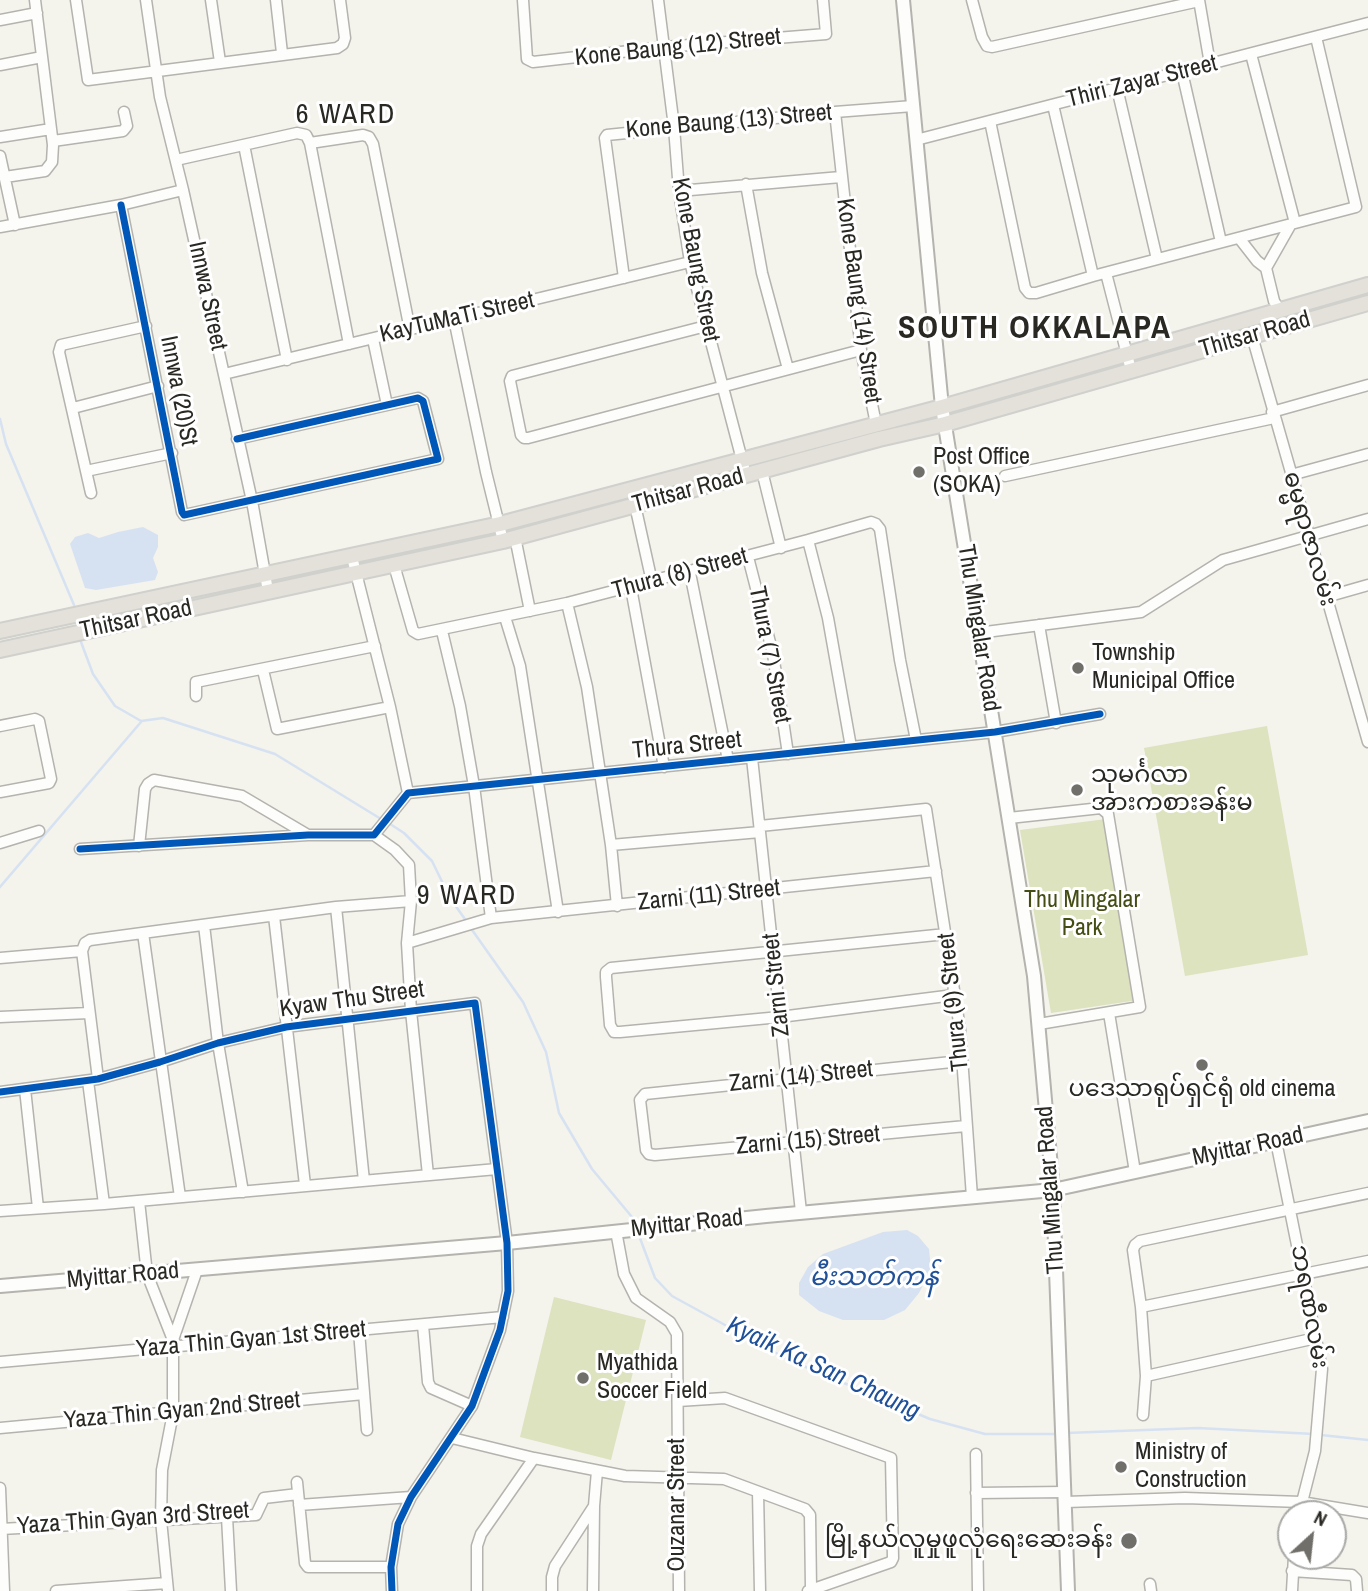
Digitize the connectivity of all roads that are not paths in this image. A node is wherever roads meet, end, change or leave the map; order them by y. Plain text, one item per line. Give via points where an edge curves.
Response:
1 (35, 0) edge
2 (76, 0) edge
3 (146, 0) edge
4 (211, 0) edge
5 (276, 0) edge
6 (340, 0) edge
7 (523, 0) edge
8 (658, 0) edge
9 (823, 0) edge
10 (903, 0) edge
11 (972, 0) edge
12 (1199, 1) edge
13 (37, 13) junction
14 (0, 20) edge
15 (1368, 23) edge
16 (1316, 37) junction
17 (665, 47) junction
18 (282, 53) junction
19 (1251, 54) junction
20 (42, 57) junction
21 (220, 62) junction
22 (1210, 64) junction
23 (0, 65) edge
24 (156, 70) junction
25 (1182, 72) junction
26 (1117, 89) junction
27 (1054, 105) junction
28 (913, 106) junction
29 (835, 111) junction
30 (124, 112) dead end
31 (990, 121) junction
32 (674, 127) junction
33 (51, 129) junction
34 (0, 136) edge
35 (916, 140) junction
36 (53, 141) junction
37 (310, 144) junction
38 (244, 145) junction
39 (0, 156) edge
40 (176, 159) junction
41 (5, 177) junction
42 (841, 177) junction
43 (746, 184) junction
44 (183, 190) junction
45 (679, 191) junction
46 (121, 205) junction
47 (1293, 223) junction
48 (15, 225) junction
49 (0, 227) edge
50 (1239, 237) junction
51 (1221, 242) junction
52 (1157, 259) junction
53 (690, 262) junction
54 (1266, 268) junction
55 (1106, 273) junction
56 (1093, 276) junction
57 (624, 278) junction
58 (1368, 285) edge
59 (1368, 303) edge
60 (1280, 311) junction
61 (454, 319) junction
62 (146, 326) junction
63 (706, 326) junction
64 (410, 330) junction
65 (1252, 336) junction
66 (373, 339) junction
67 (349, 344) junction
68 (861, 350) junction
69 (1128, 354) junction
70 (286, 360) junction
71 (788, 369) junction
72 (1131, 370) junction
73 (224, 374) junction
74 (1368, 385) edge
75 (158, 386) junction
76 (721, 386) junction
77 (387, 405) junction
78 (942, 407) junction
79 (73, 408) junction
80 (1273, 415) junction
81 (876, 424) junction
82 (945, 424) junction
83 (237, 439) junction
84 (172, 453) junction
85 (1368, 454) edge
86 (743, 460) junction
87 (86, 471) junction
88 (762, 471) junction
89 (746, 475) junction
90 (1291, 475) junction
91 (1005, 476) dead end
92 (90, 493) dead end
93 (252, 501) junction
94 (635, 505) junction
95 (1368, 519) edge
96 (499, 524) junction
97 (1308, 536) junction
98 (509, 539) junction
99 (808, 540) junction
100 (781, 548) junction
101 (352, 557) junction
102 (748, 557) junction
103 (394, 565) junction
104 (357, 573) junction
105 (690, 573) junction
106 (266, 576) junction
107 (652, 582) junction
108 (1368, 585) edge
109 (631, 588) junction
110 (268, 591) junction
111 (1326, 597) junction
112 (567, 603) junction
113 (530, 611) junction
114 (505, 617) junction
115 (1039, 625) junction
116 (0, 631) edge
117 (442, 631) junction
118 (978, 633) junction
119 (375, 646) junction
120 (0, 650) edge
121 (263, 670) junction
122 (196, 696) dead end
123 (390, 707) junction
124 (1100, 714) dead end
125 (1056, 723) junction
126 (0, 726) edge
127 (995, 732) junction
128 (916, 740) junction
129 (1368, 742) edge
130 (851, 747) junction
131 (788, 754) junction
132 (752, 758) junction
133 (728, 760) junction
134 (664, 767) junction
135 (600, 774) junction
136 (537, 781) junction
137 (474, 786) junction
138 (0, 792) edge
139 (408, 793) junction
140 (1009, 818) junction
141 (760, 829) junction
142 (39, 831) dead end
143 (377, 831) junction
144 (308, 835) junction
145 (0, 843) edge
146 (611, 845) junction
147 (139, 846) junction
148 (80, 849) dead end
149 (936, 871) junction
150 (767, 890) junction
151 (411, 901) junction
152 (617, 906) junction
153 (336, 907) junction
154 (558, 912) junction
155 (274, 916) junction
156 (486, 919) junction
157 (204, 925) junction
158 (143, 933) junction
159 (946, 934) junction
160 (407, 943) junction
161 (82, 951) junction
162 (773, 953) junction
163 (0, 958) edge
164 (954, 995) junction
165 (411, 1011) junction
166 (89, 1013) junction
167 (1109, 1013) junction
168 (0, 1017) edge
169 (780, 1017) junction
170 (347, 1020) junction
171 (1039, 1024) junction
172 (286, 1027) junction
173 (218, 1043) junction
174 (961, 1061) junction
175 (160, 1062) junction
176 (787, 1078) junction
177 (93, 1080) junction
178 (25, 1089) junction
179 (0, 1092) edge
180 (1368, 1121) edge
181 (966, 1126) junction
182 (1276, 1141) junction
183 (793, 1142) junction
184 (649, 1154) joint
185 (497, 1168) junction
186 (1135, 1172) junction
187 (428, 1175) junction
188 (364, 1181) junction
189 (306, 1185) junction
190 (1053, 1190) junction
191 (243, 1192) junction
192 (1368, 1193) edge
193 (180, 1197) junction
194 (972, 1197) junction
195 (138, 1201) junction
196 (104, 1204) junction
197 (38, 1208) junction
198 (1291, 1210) junction
199 (0, 1211) edge
200 (801, 1212) junction
201 (616, 1231) junction
202 (507, 1243) junction
203 (1368, 1261) edge
204 (197, 1270) junction
205 (147, 1274) junction
206 (1304, 1274) junction
207 (0, 1286) edge
208 (1141, 1307) junction
209 (503, 1317) junction
210 (423, 1325) junction
211 (359, 1331) junction
212 (1316, 1338) junction
213 (173, 1344) junction
214 (0, 1362) edge
215 (1146, 1376) junction
216 (364, 1394) junction
217 (678, 1401) junction
218 (472, 1406) junction
219 (173, 1413) junction
220 (1143, 1415) dead end
221 (0, 1428) edge
222 (367, 1430) dead end
223 (452, 1438) junction
224 (976, 1454) dead end
225 (534, 1458) junction
226 (597, 1471) junction
227 (678, 1478) junction
228 (297, 1482) dead end
229 (0, 1488) edge
230 (758, 1492) junction
231 (976, 1493) junction
232 (298, 1494) junction
233 (411, 1497) junction
234 (1066, 1497) junction
235 (1302, 1500) edge
236 (1277, 1501) edge
237 (299, 1505) junction
238 (593, 1506) junction
239 (1347, 1510) edge
240 (1368, 1513) edge
241 (227, 1517) junction
242 (161, 1520) junction
243 (1, 1529) edge
244 (391, 1567) junction
245 (1292, 1570) joint
246 (167, 1587) edge
247 (810, 1589) edge
248 (4, 1591) edge
249 (56, 1591) edge
250 (231, 1591) edge
251 (392, 1591) edge
252 (477, 1591) edge
253 (552, 1591) edge
254 (593, 1591) edge
255 (679, 1591) edge
256 (760, 1591) edge
257 (978, 1591) edge
258 (1068, 1591) edge
259 (1292, 1591) edge
260 (1357, 1591) edge

1 - 13 street
2 - 24 street via 88,80
3 - 24 street, Innwa Street
4 - 21 street
5 - 18 street
6 - 18 street via 344,44
7 - 17 street, Kone Baung (12) Street via 529,62
8 - 17 street, Kone Baung Street
9 - 17 street, Kone Baung (12) Street via 826,34
10 - 28 main road, Thu Mingalar Road
11 - 12 street via 982,37 992,47
12 - 22 street
13 - 14 street
13 - 20 street
15 - 16 street, Thiri Zayar Street
16 - 19 street, Thiri Zayar Street
16 - 47 street via 1356,203 1353,208
17 - 32 street, Kone Baung Street
18 - 21 street
19 - 22 street, Thiri Zayar Street
19 - 47 street
20 - 23 street
20 - 33 street
21 - 24 street
22 - 25 street, Thiri Zayar Street
24 - 40 street, Innwa Street
25 - 26 street, Thiri Zayar Street
25 - 51 street
26 - 27 street, Thiri Zayar Street
26 - 52 street
27 - 31 street, Thiri Zayar Street
27 - 56 street
28 - 29 street, Kone Baung (13) Street
28 - 35 main road, Thu Mingalar Road
29 - 32 street, Kone Baung (13) Street
29 - 42 street, Kone Baung (14) Street
30 - 36 street via 127,126 123,131
31 - 35 street, Thiri Zayar Street
31 - 56 street via 1025,288 1036,293
32 - 45 street, Kone Baung Street
32 - 57 street, Kone Baung (13) Street via 611,133 605,138
33 - 34 street
33 - 36 street
35 - 78 main road, Thu Mingalar Road
36 - 41 street via 52,162 45,171
37 - 38 street via 306,135 297,133
37 - 64 street via 363,135 373,144
37 - 67 street
38 - 40 street
38 - 70 street
39 - 41 street
40 - 44 street, Innwa Street
41 - 48 street
42 - 43 street, Kone Baung (14) Street
42 - 68 street, Kone Baung (14) Street
43 - 45 street, Kone Baung (14) Street
43 - 71 street via 762,273
44 - 46 street
44 - 73 street, Innwa Street
45 - 53 street, Kone Baung Street
46 - 48 street
46 - 62 street, Innwa (20)St
47 - 50 street
47 - 54 street
48 - 49 street
50 - 51 street
50 - 54 street
51 - 52 street
52 - 55 street
53 - 57 street, KayTuMaTi Street
53 - 63 street, Kone Baung Street
54 - 60 street
55 - 56 street
55 - 69 street
57 - 61 street, KayTuMaTi Street
58 - 60 main road, Thitsar Road
59 - 65 main road, Thitsar Road
60 - 69 main road, Thitsar Road
61 - 64 street, KayTuMaTi Street
61 - 96 street
62 - 75 street, Innwa (20)St
62 - 79 street via 61,345
63 - 76 street, Kone Baung Street
63 - 76 street via 512,376 509,381 522,435 528,438
64 - 66 street, KayTuMaTi Street
65 - 72 main road, Thitsar Road
65 - 80 street, ဓမ္မရာဇာလမ်း
66 - 67 street, KayTuMaTi Street
66 - 77 street
67 - 70 street, KayTuMaTi Street
68 - 71 street
68 - 81 street, Kone Baung (14) Street
69 - 72 street
69 - 78 main road, Thitsar Road
70 - 73 street, KayTuMaTi Street
71 - 76 street
72 - 82 main road, Thitsar Road
73 - 83 street, Innwa Street
74 - 80 street
75 - 79 street
75 - 84 street, Innwa (20)St
76 - 86 street, Kone Baung Street
77 - 83 street
77 - 93 street via 418,398 423,401 438,459
78 - 81 main road, Thitsar Road
78 - 82 main road, Thu Mingalar Road
79 - 87 street
80 - 90 street, ဓမ္မရာဇာလမ်း
80 - 91 street
81 - 86 main road, Thitsar Road
82 - 88 main road, Thitsar Road
82 - 118 main road, Thu Mingalar Road
83 - 93 street, Innwa Street
84 - 87 street
84 - 93 street, Innwa (20)St via 184,515
85 - 90 street
86 - 89 street, Kone Baung Street
86 - 96 main road, Thitsar Road
87 - 92 street
88 - 89 main road, Thitsar Road
88 - 100 street
89 - 94 main road, Thitsar Road
90 - 97 street, ဓမ္မရာဇာလမ်း
93 - 106 street, Innwa Street
94 - 98 main road, Thitsar Road
94 - 107 street
95 - 97 street
96 - 98 street
96 - 101 main road, Thitsar Road
97 - 111 street, ဓမ္မရာဇာလမ်း
97 - 115 street via 1223,560 1141,612
98 - 103 main road, Thitsar Road
98 - 113 street
99 - 100 street, Thura (8) Street
99 - 128 street, Thura (8) Street via 871,522 880,529
99 - 130 street via 828,618
100 - 102 street, Thura (8) Street
101 - 104 street
101 - 106 main road, Thitsar Road
102 - 105 street, Thura (8) Street
102 - 131 street, Thura (7) Street via 773,654
103 - 104 main road, Thitsar Road
103 - 117 street, Thura (8) Street via 413,631
104 - 110 main road, Thitsar Road
104 - 119 street
105 - 107 street, Thura (8) Street
105 - 133 street
106 - 110 street, Innwa Street
106 - 116 main road, Thitsar Road
107 - 109 street, Thura (8) Street
108 - 111 street
109 - 112 street, Thura (8) Street
109 - 134 street
110 - 120 main road, Thitsar Road
111 - 129 street, ဓမ္မရာဇာလမ်း
112 - 113 street, Thura (8) Street
112 - 135 street via 587,687
113 - 114 street, Thura (8) Street
114 - 117 street, Thura (8) Street
114 - 136 street via 520,666
115 - 118 street
115 - 125 street
117 - 137 street
118 - 127 main road, Thu Mingalar Road
119 - 121 street
119 - 123 street
121 - 122 street via 196,682
121 - 123 street via 277,729
123 - 139 street
124 - 125 street, Thura Street
125 - 127 street, Thura Street
126 - 138 street via 38,721 51,779
127 - 128 street, Thura Street
127 - 140 main road, Thu Mingalar Road
128 - 130 street, Thura Street
130 - 131 street, Thura Street
131 - 132 street, Thura Street
132 - 133 street, Thura Street
132 - 141 street, Zarni Street
133 - 134 street, Thura Street
134 - 135 street, Thura Street
135 - 136 street, Thura Street
135 - 146 street
136 - 137 street, Thura Street
136 - 154 street
137 - 139 street, Thura Street
137 - 156 street
139 - 143 street
140 - 167 street via 1101,808 1108,814 1140,1007
140 - 171 main road, Thu Mingalar Road
141 - 146 street
141 - 149 street, Thura (9) Street via 926,808
141 - 150 street, Zarni Street
142 - 145 street
143 - 144 street
143 - 151 street via 409,865
144 - 147 street
144 - 147 street via 242,796 154,780 145,789
146 - 152 street
147 - 148 street
149 - 150 street, Zarni (11) Street
149 - 159 street, Thura (9) Street
150 - 152 street, Zarni (11) Street
150 - 162 street, Zarni Street
151 - 153 street
151 - 160 street
152 - 154 street, Zarni (11) Street
153 - 155 street
153 - 170 street
154 - 156 street, Zarni (11) Street
155 - 157 street
155 - 172 street
156 - 160 street, Zarni (11) Street
157 - 158 street
157 - 173 street
158 - 161 street via 90,940
158 - 175 street
159 - 162 street
159 - 164 street, Thura (9) Street
160 - 165 street
161 - 163 street
161 - 166 street
162 - 169 street, Zarni Street
162 - 169 street via 611,968 606,972 610,1026 614,1032
164 - 169 street
164 - 174 street, Thura (9) Street
165 - 170 street, Kyaw Thu Street
165 - 185 street, Kyaw Thu Street via 475,1003
165 - 187 street
166 - 168 street
166 - 177 street
167 - 171 street
167 - 186 street
169 - 176 street, Zarni Street
170 - 172 street, Kyaw Thu Street
170 - 188 street
171 - 190 main road, Thu Mingalar Road
172 - 173 street, Kyaw Thu Street
172 - 189 street
173 - 175 street, Kyaw Thu Street
173 - 191 street
174 - 176 street, Zarni (14) Street
174 - 181 street, Thura (9) Street
175 - 177 street, Kyaw Thu Street
175 - 193 street
176 - 183 street, Zarni Street
176 - 184 street, Zarni (14) Street via 641,1096
177 - 178 street, Kyaw Thu Street
177 - 196 street
178 - 179 street, Kyaw Thu Street
178 - 197 street
180 - 182 main road, Myittar Road
181 - 183 street, Zarni (15) Street
181 - 194 street, Thura (9) Street
182 - 186 main road, Myittar Road
182 - 198 street, ဘရဏီလမ်း
183 - 184 street, Zarni (15) Street
183 - 200 street, Zarni Street
185 - 187 street
185 - 202 street, Kyaw Thu Street
186 - 190 main road, Myittar Road
187 - 188 street
188 - 189 street
189 - 191 street
190 - 194 main road, Myittar Road
190 - 234 main road, Thu Mingalar Road
191 - 193 street
192 - 198 street
193 - 195 street
194 - 200 main road, Myittar Road
195 - 196 street
195 - 205 street
196 - 197 street
197 - 199 street
198 - 206 street, ဘရဏီလမ်း
198 - 208 street via 1140,1241 1133,1250
200 - 201 main road, Myittar Road
201 - 202 main road, Myittar Road
201 - 217 street, Ouzanar Street via 625,1274 636,1298 670,1322 677,1334
202 - 204 main road, Myittar Road
202 - 209 street, Kyaw Thu Street via 508,1291
203 - 206 street
204 - 205 main road, Myittar Road
204 - 213 street
205 - 207 main road, Myittar Road
205 - 213 street
206 - 208 street
206 - 212 street, ဘရဏီလမ်း
208 - 215 street
209 - 210 street, Yaza Thin Gyan 1st Street
209 - 218 street, Kyaw Thu Street
210 - 211 street, Yaza Thin Gyan 1st Street
210 - 218 street via 431,1388
211 - 213 street, Yaza Thin Gyan 1st Street
211 - 216 street
212 - 215 street
212 - 235 street, ဘရဏီလမ်း via 1322,1369 1319,1417
213 - 214 street, Yaza Thin Gyan 1st Street
213 - 219 street
215 - 220 street
216 - 219 street, Yaza Thin Gyan 2nd Street
216 - 222 street
217 - 227 street, Ouzanar Street
217 - 247 street via 725,1398 891,1458 891,1562
218 - 223 street, Kyaw Thu Street
219 - 221 street, Yaza Thin Gyan 2nd Street
219 - 242 street via 162,1470
223 - 225 street
223 - 233 street, Kyaw Thu Street
224 - 231 street
225 - 226 street
225 - 252 street via 481,1534
226 - 227 street
226 - 238 street
227 - 230 street via 716,1478
227 - 255 street, Ouzanar Street
228 - 232 street
229 - 243 street
230 - 247 street via 809,1512
230 - 256 street
231 - 234 street
231 - 257 street
232 - 237 street
232 - 241 street, Yaza Thin Gyan 3rd Street via 264,1498 256,1515
233 - 237 street
233 - 244 street, Kyaw Thu Street via 398,1524
234 - 236 street
234 - 258 main road, Thu Mingalar Road
237 - 244 street via 308,1567
238 - 253 street via 555,1566
238 - 254 street
239 - 240 street
241 - 242 street, Yaza Thin Gyan 3rd Street
241 - 250 street
242 - 243 street, Yaza Thin Gyan 3rd Street
242 - 246 street
243 - 248 street
244 - 251 street, Kyaw Thu Street
245 - 259 street
245 - 260 street via 1352,1576
246 - 249 street

